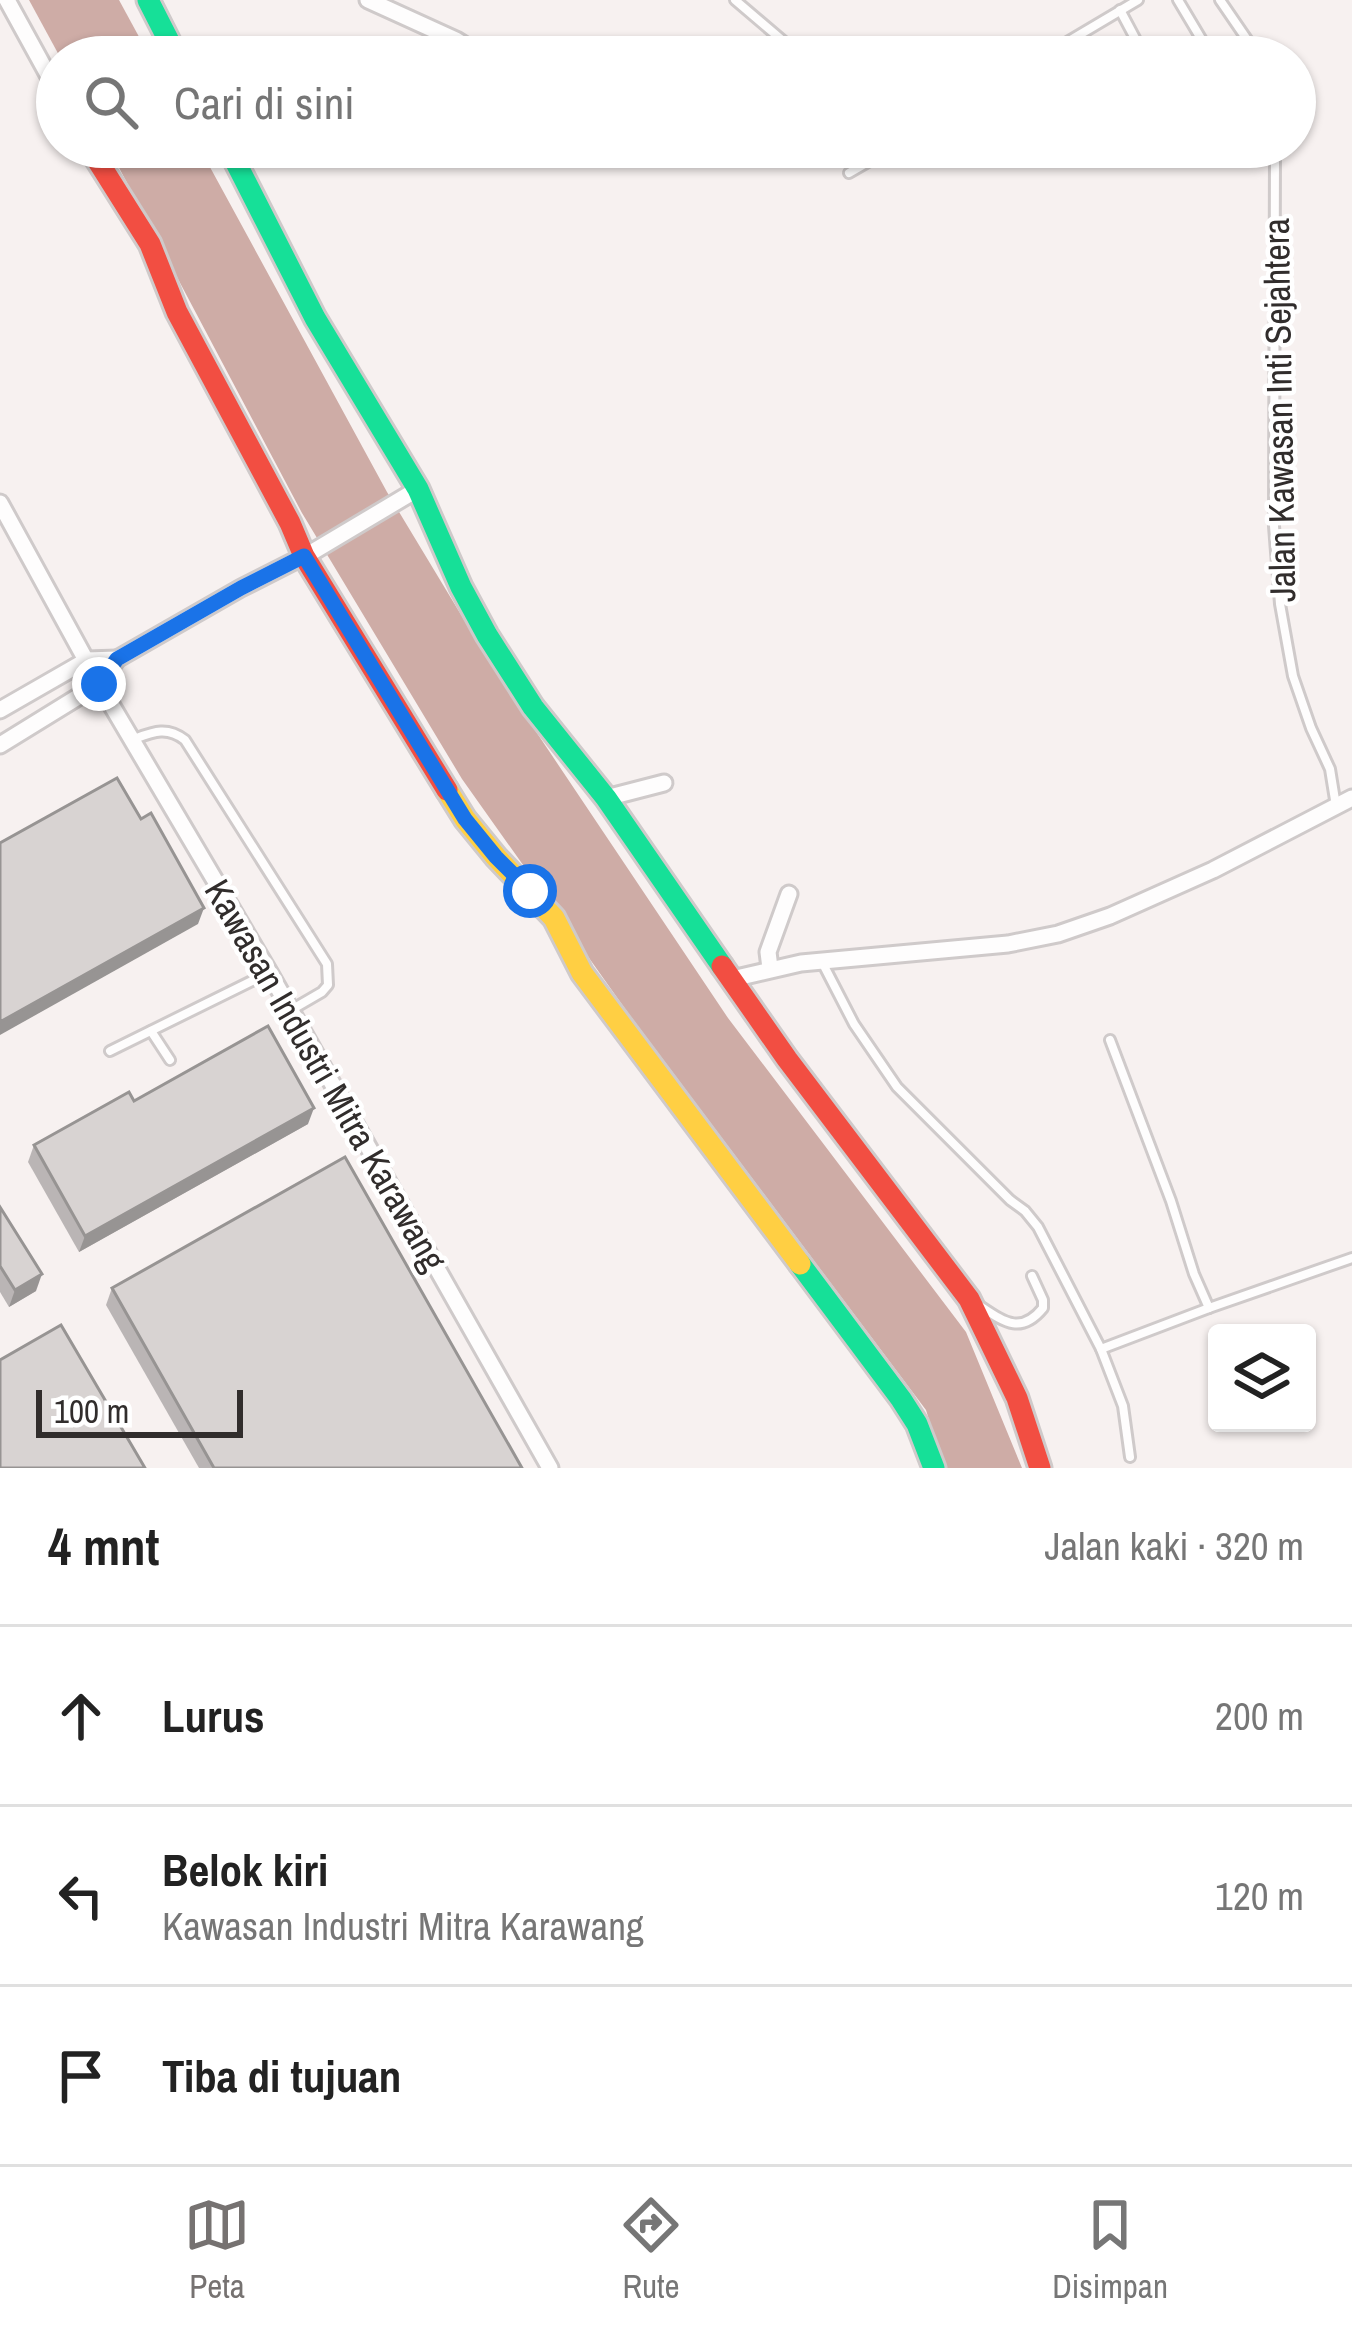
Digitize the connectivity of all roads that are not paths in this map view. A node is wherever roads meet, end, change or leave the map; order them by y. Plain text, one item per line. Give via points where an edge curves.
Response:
1 (8, 0) edge
2 (148, 0) edge
3 (368, 0) edge
4 (735, 0) edge
5 (1138, 0) edge
6 (1178, 0) edge
7 (1220, 0) edge
8 (1120, 10) junction
9 (167, 36) edge
10 (447, 36) edge
11 (777, 36) edge
12 (1077, 36) edge
13 (1134, 36) edge
14 (1199, 36) edge
15 (1245, 36) edge
16 (36, 52) edge
17 (102, 168) edge
18 (238, 168) edge
19 (858, 168) edge
20 (1275, 168) edge
21 (849, 173) dead end
22 (418, 489) junction
23 (0, 503) edge
24 (309, 553) junction
25 (117, 659) junction
26 (87, 660) junction
27 (99, 684) junction
28 (0, 710) edge
29 (132, 740) junction
30 (0, 745) edge
31 (664, 783) dead end
32 (606, 798) junction
33 (1352, 798) edge
34 (1336, 807) junction
35 (789, 894) dead end
36 (822, 962) junction
37 (770, 968) junction
38 (269, 972) junction
39 (732, 979) junction
40 (289, 1011) junction
41 (151, 1031) junction
42 (1110, 1040) dead end
43 (110, 1051) dead end
44 (170, 1060) dead end
45 (1352, 1258) edge
46 (1032, 1276) dead end
47 (969, 1299) junction
48 (1209, 1308) junction
49 (1101, 1348) junction
50 (1130, 1457) dead end
51 (550, 1468) edge
52 (934, 1468) edge
53 (1040, 1468) edge

1 - 16 street
2 - 9 street
3 - 10 street
4 - 11 lane
5 - 8 lane
6 - 14 lane
7 - 15 lane
8 - 12 lane
8 - 13 lane
17 - 24 street via 150,244 177,312
18 - 22 street via 315,318
19 - 21 lane
20 - 34 lane, Jalan Kawasan Inti Sejahtera via 1280,604 1293,676 1330,769
22 - 24 street
22 - 32 street via 487,635
23 - 26 street, Kawasan Industri Mitra Karawang
24 - 25 street
24 - 52 street via 465,819 554,918 594,988 909,1411
25 - 26 street
25 - 27 street
26 - 27 street, Kawasan Industri Mitra Karawang
26 - 28 street
27 - 29 street, Kawasan Industri Mitra Karawang
27 - 30 street
29 - 38 street, Kawasan Industri Mitra Karawang
29 - 40 lane via 158,730 185,740 326,964 328,985
31 - 32 street
32 - 39 street
33 - 34 street
34 - 36 street via 1193,879 1058,934
35 - 37 street
36 - 37 street
36 - 49 lane via 897,1087 1038,1227
37 - 39 street
38 - 40 street, Kawasan Industri Mitra Karawang
38 - 41 lane
39 - 47 street
40 - 51 street, Kawasan Industri Mitra Karawang
41 - 43 lane
41 - 44 lane
42 - 48 lane
45 - 48 lane
46 - 47 lane via 1043,1308 1026,1323 1000,1320
47 - 53 street
48 - 49 lane
49 - 50 lane via 1123,1406

